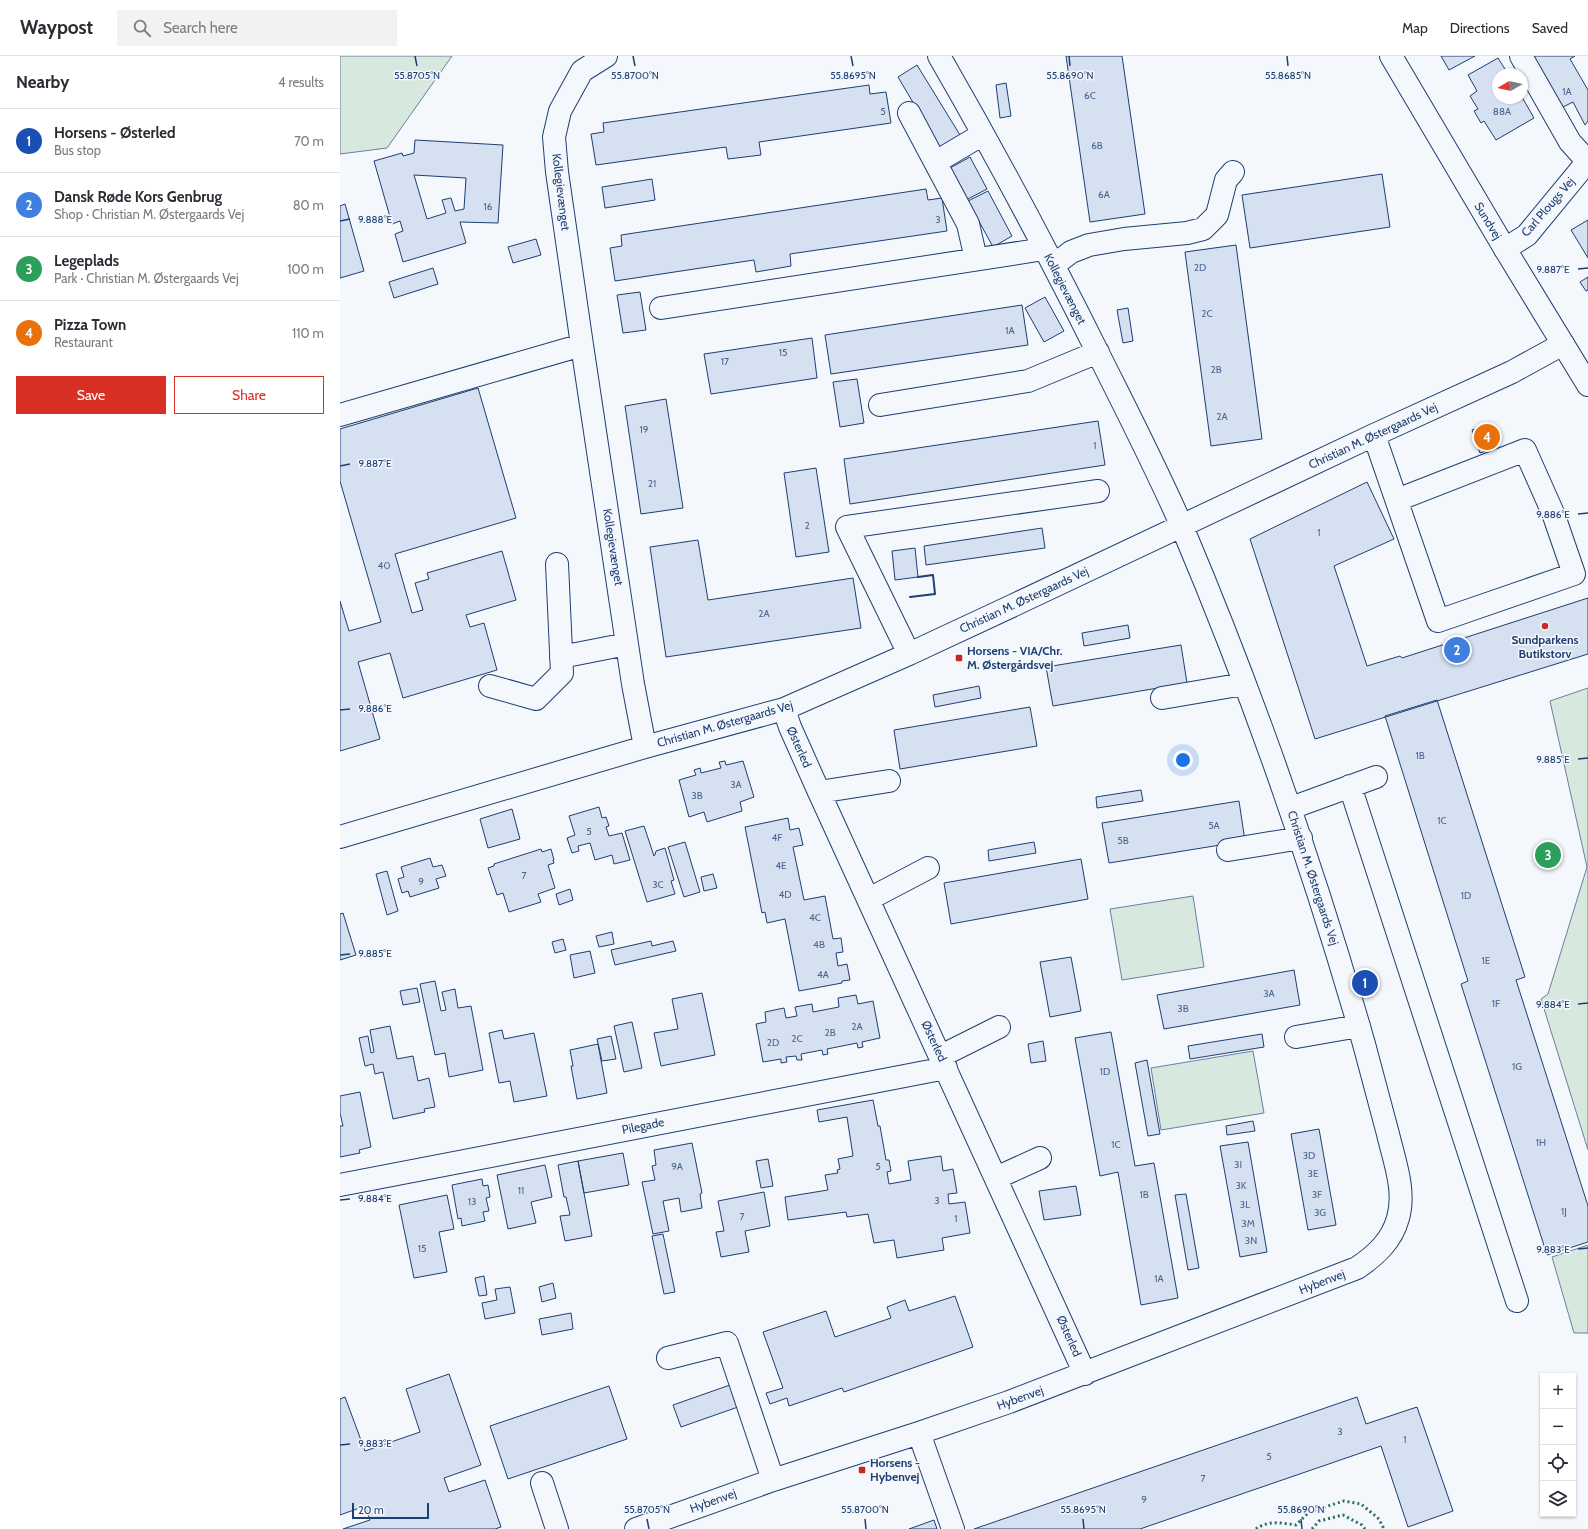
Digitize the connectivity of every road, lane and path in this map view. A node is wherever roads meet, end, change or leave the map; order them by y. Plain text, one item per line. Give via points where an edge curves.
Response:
1 (606, 56) edge
2 (939, 56) edge
3 (1391, 56) edge
4 (1520, 56) edge
5 (909, 113) dead end
6 (983, 134) junction
7 (1588, 161) edge
8 (936, 162) junction
9 (1233, 172) dead end
10 (1505, 249) junction
11 (1049, 257) junction
12 (976, 259) junction
13 (661, 308) dead end
14 (1563, 344) junction
15 (582, 345) junction
16 (1098, 352) junction
17 (1588, 385) edge
18 (880, 405) dead end
19 (340, 415) edge
20 (1374, 435) junction
21 (1098, 491) dead end
22 (1396, 500) junction
23 (1182, 526) junction
24 (557, 564) dead end
25 (627, 644) junction
26 (909, 654) junction
27 (561, 657) junction
28 (1244, 684) junction
29 (490, 686) dead end
30 (1162, 698) dead end
31 (784, 709) junction
32 (645, 747) junction
33 (1376, 777) dead end
34 (889, 781) dead end
35 (1350, 786) junction
36 (819, 792) junction
37 (1291, 808) junction
38 (340, 837) edge
39 (1301, 838) junction
40 (1228, 850) dead end
41 (928, 868) dead end
42 (869, 899) junction
43 (1359, 1026) junction
44 (999, 1027) dead end
45 (1296, 1037) dead end
46 (943, 1062) junction
47 (1040, 1158) dead end
48 (996, 1178) junction
49 (340, 1185) edge
50 (1389, 1239) joint
51 (1517, 1301) dead end
52 (668, 1358) dead end
53 (1085, 1374) junction
54 (919, 1433) junction
55 (773, 1480) junction
56 (542, 1483) dead end
57 (557, 1529) edge
58 (636, 1529) edge
59 (953, 1529) edge

1 - 15 street, Kollegievænget via 582,71 560,111 554,137 556,172
2 - 6 street, Kollegievænget
3 - 10 street, Sundvej
4 - 7 street via 1570,142
5 - 8 street
6 - 8 street
6 - 11 street, Kollegievænget
7 - 10 street, Carl Plougs Vej via 1527,235
8 - 12 street via 968,224
9 - 11 street via 1226,180 1217,215 1203,229 1124,239
10 - 14 street, Sundvej
11 - 12 street
11 - 16 street, Kollegievænget
12 - 13 street
14 - 17 street, Sundvej
14 - 20 street, Christian M. Østergaards Vej via 1512,372
15 - 19 street
15 - 25 street, Kollegievænget
16 - 18 street via 1028,381
16 - 23 street, Kollegievænget
20 - 22 street
20 - 23 street, Christian M. Østergaards Vej
21 - 26 street via 847,527
22 - 22 street via 1438,621 1574,574 1553,513 1525,450
23 - 26 street, Christian M. Østergaards Vej
23 - 28 street, Christian M. Østergaards Vej
24 - 27 street
25 - 27 street
25 - 32 street, Kollegievænget
26 - 31 street, Christian M. Østergaards Vej
27 - 29 street via 562,673 536,699
28 - 30 street
28 - 37 street, Christian M. Østergaards Vej
31 - 32 street, Christian M. Østergaards Vej
31 - 36 street, Østerled
32 - 38 street, Christian M. Østergaards Vej
33 - 35 street
34 - 36 street
35 - 37 street
35 - 51 street
36 - 42 street, Østerled
37 - 39 street, Christian M. Østergaards Vej
39 - 40 street
39 - 43 street, Christian M. Østergaards Vej
41 - 42 street
42 - 46 street, Østerled
43 - 45 street
43 - 50 street, Christian M. Østergaards Vej via 1395,1162 1401,1195 1398,1219
44 - 46 street, Pilegade
46 - 48 street, Østerled
46 - 49 street, Pilegade
47 - 48 street
48 - 53 street, Østerled
50 - 53 street, Hybenvej via 1374,1256 1357,1268
52 - 55 street via 727,1343
53 - 54 street, Hybenvej
54 - 55 street, Hybenvej
54 - 59 street
55 - 58 street, Hybenvej
56 - 57 street

